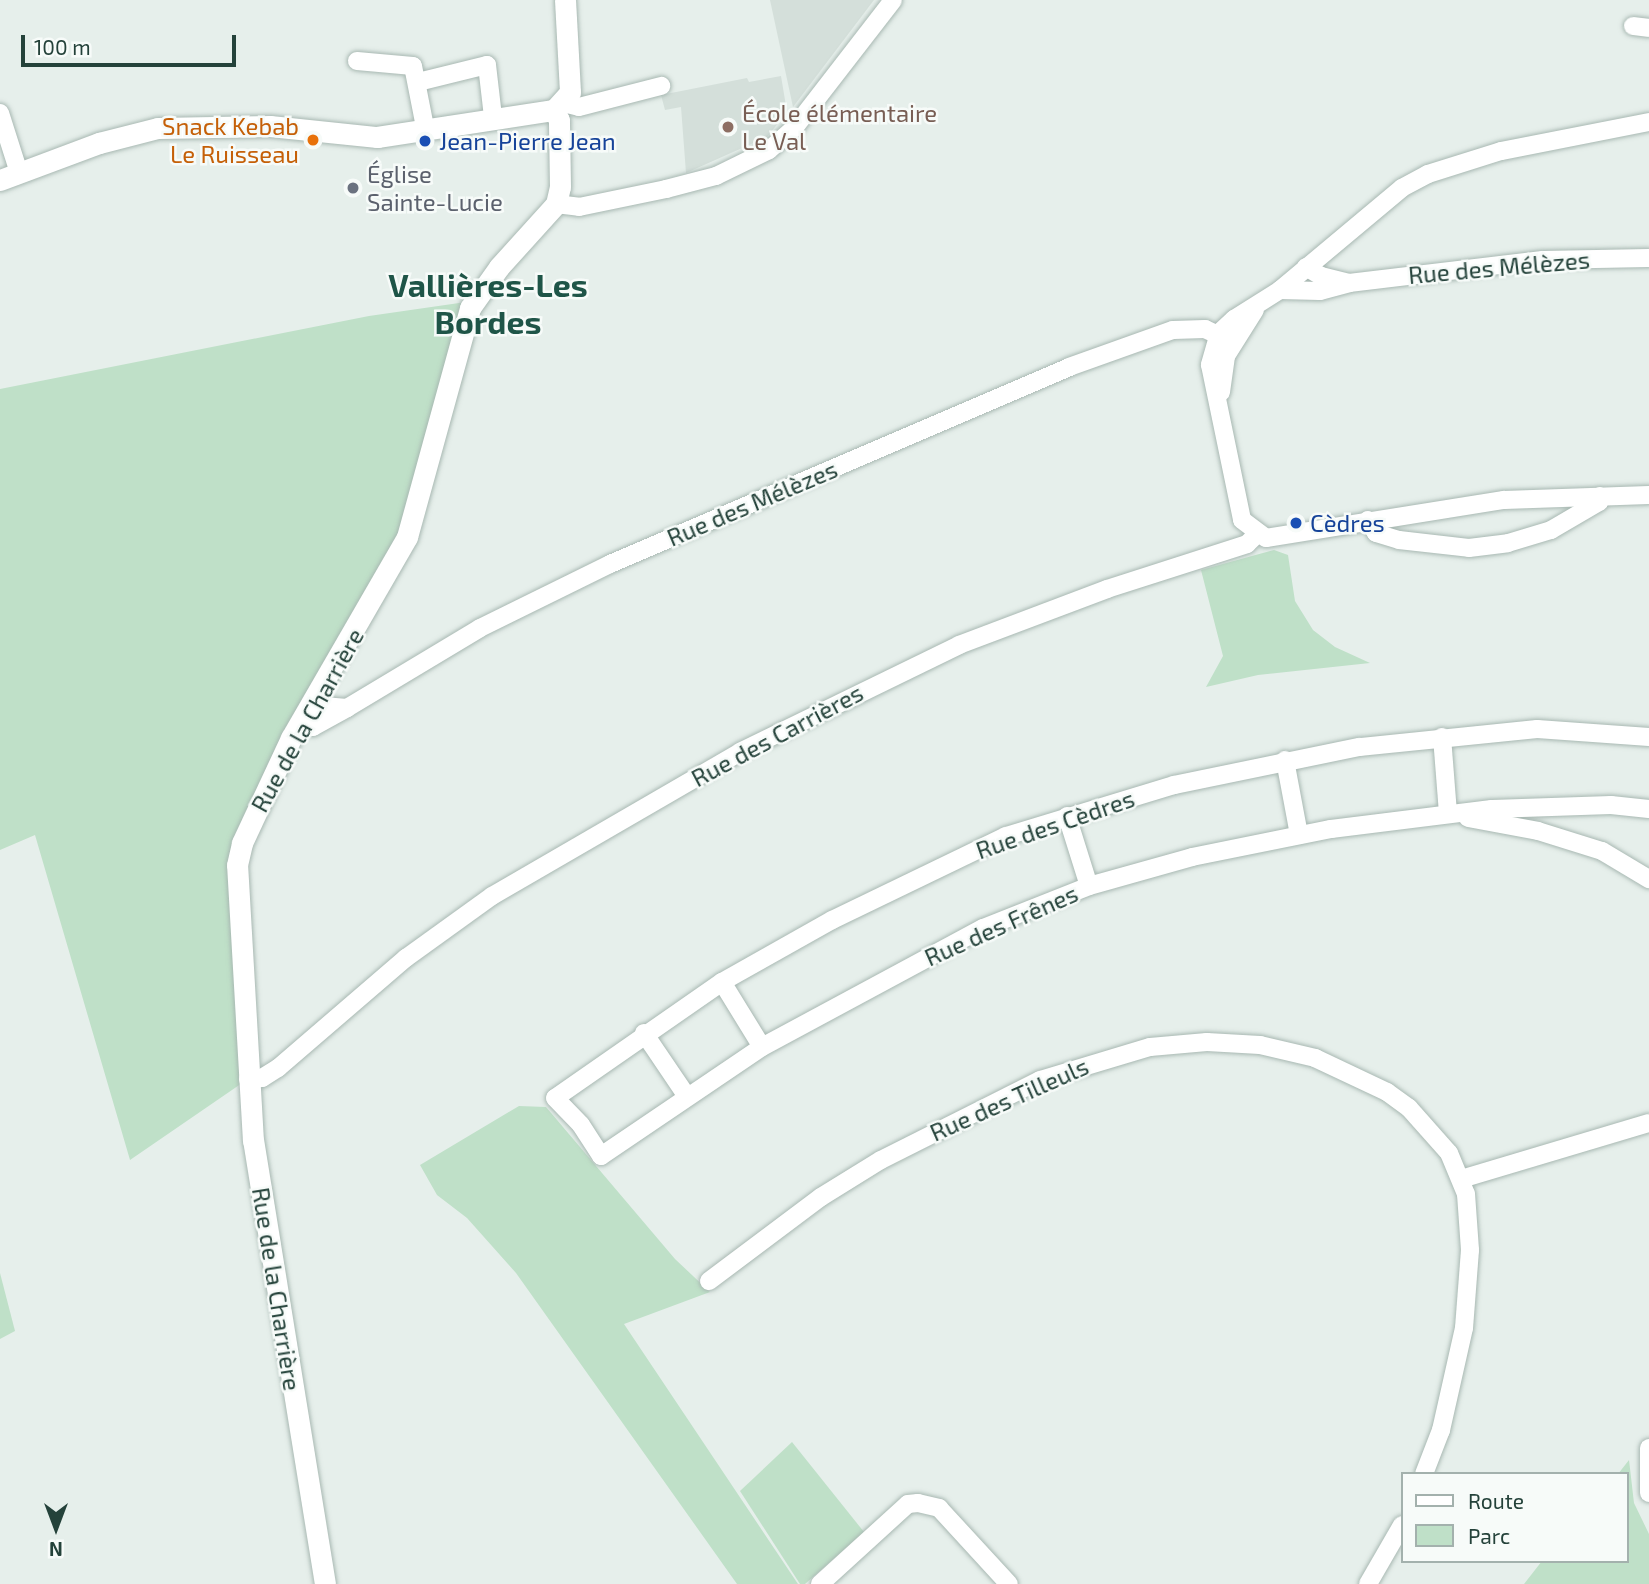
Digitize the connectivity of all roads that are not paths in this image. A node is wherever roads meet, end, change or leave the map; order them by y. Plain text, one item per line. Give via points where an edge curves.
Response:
1 (565, 0) edge
2 (893, 0) edge
3 (357, 61) dead end
4 (418, 82) junction
5 (660, 86) dead end
6 (559, 106) junction
7 (0, 113) edge
8 (493, 117) junction
9 (1649, 122) edge
10 (425, 127) junction
11 (9, 176) edge
12 (556, 204) junction
13 (1331, 244) junction
14 (1649, 258) edge
15 (1306, 267) junction
16 (1349, 282) junction
17 (1280, 290) junction
18 (1223, 345) junction
19 (1649, 495) edge
20 (1600, 496) junction
21 (1368, 520) junction
22 (1256, 535) junction
23 (315, 699) junction
24 (347, 708) junction
25 (299, 725) junction
26 (1442, 737) junction
27 (1649, 737) edge
28 (1284, 760) junction
29 (1546, 805) junction
30 (1649, 809) edge
31 (1448, 814) junction
32 (1067, 816) junction
33 (1538, 831) junction
34 (1299, 835) junction
35 (1649, 879) edge
36 (1089, 886) junction
37 (722, 982) junction
38 (644, 1033) junction
39 (762, 1047) junction
40 (248, 1079) junction
41 (686, 1095) junction
42 (1649, 1123) edge
43 (1649, 1132) edge
44 (1612, 1134) junction
45 (601, 1156) joint
46 (1461, 1179) junction
47 (709, 1281) dead end
48 (1649, 1448) edge
49 (1425, 1472) edge
50 (1649, 1493) edge
51 (1400, 1528) edge
52 (325, 1584) edge
53 (820, 1584) edge
54 (1009, 1584) edge
55 (1368, 1584) edge

1 - 6 street via 570,80
2 - 12 street via 794,127 769,150 716,176 579,207
3 - 4 street via 409,64
4 - 8 street via 487,65
4 - 10 street
5 - 6 street via 579,107
6 - 8 street
6 - 12 street
7 - 11 street
8 - 10 street
9 - 13 street via 1501,151 1429,174 1381,203
10 - 11 street via 377,137 275,126 158,128 129,133
12 - 23 street, Rue de la Charrière via 489,279 465,319 432,460 407,537
13 - 15 street
13 - 16 street via 1332,263
14 - 16 street, Rue des Mélèzes via 1543,260
15 - 16 street, Rue des Mélèzes via 1321,276
15 - 17 street
16 - 17 street, Rue des Mélèzes via 1320,291
17 - 18 street via 1257,307
18 - 22 street via 1210,365 1242,520
18 - 24 street, Rue des Mélèzes via 1173,330 1069,366 610,564 480,628
19 - 20 street, Rue des Carrières
20 - 21 street, Rue des Carrières via 1504,500
20 - 21 street via 1599,502 1551,530 1469,548 1399,540 1376,533
21 - 22 street, Rue des Carrières via 1266,538
22 - 40 street, Rue des Carrières via 1247,544 1107,589 959,645 835,702 722,762 492,896 406,958 278,1068 262,1078
23 - 24 street via 326,706
23 - 25 street, Rue de la Charrière
24 - 25 street, Rue des Mélèzes via 313,727
25 - 40 street, Rue de la Charrière via 242,843 237,865
26 - 27 street, Rue des Cèdres via 1537,729
26 - 28 street, Rue des Cèdres
26 - 31 street
28 - 32 street, Rue des Cèdres
28 - 34 street
29 - 30 street, Rue des Frênes
29 - 31 street, Rue des Frênes
29 - 33 street via 1539,811
31 - 33 street, Rue des Frênes
31 - 34 street, Rue des Frênes
32 - 36 street
32 - 37 street, Rue des Cèdres via 1006,836 832,920
33 - 35 street, Rue des Frênes via 1602,851
34 - 36 street, Rue des Frênes via 1192,856
36 - 39 street, Rue des Frênes via 983,928
37 - 38 street, Rue des Cèdres
37 - 39 street
38 - 41 street
38 - 45 street, Rue des Cèdres via 555,1098 581,1125
39 - 41 street, Rue des Frênes
40 - 52 street, Rue de la Charrière via 264,1215
41 - 45 street, Rue des Frênes
42 - 44 street
43 - 44 street
44 - 46 street
46 - 47 street, Rue des Tilleuls via 1449,1153 1409,1108 1387,1092 1315,1058 1246,1044 1150,1047 1040,1080 938,1128 821,1197
46 - 49 street, Rue des Tilleuls via 1471,1231 1467,1303 1441,1430
48 - 50 street
51 - 55 street
53 - 54 street via 908,1504 918,1503 939,1508

